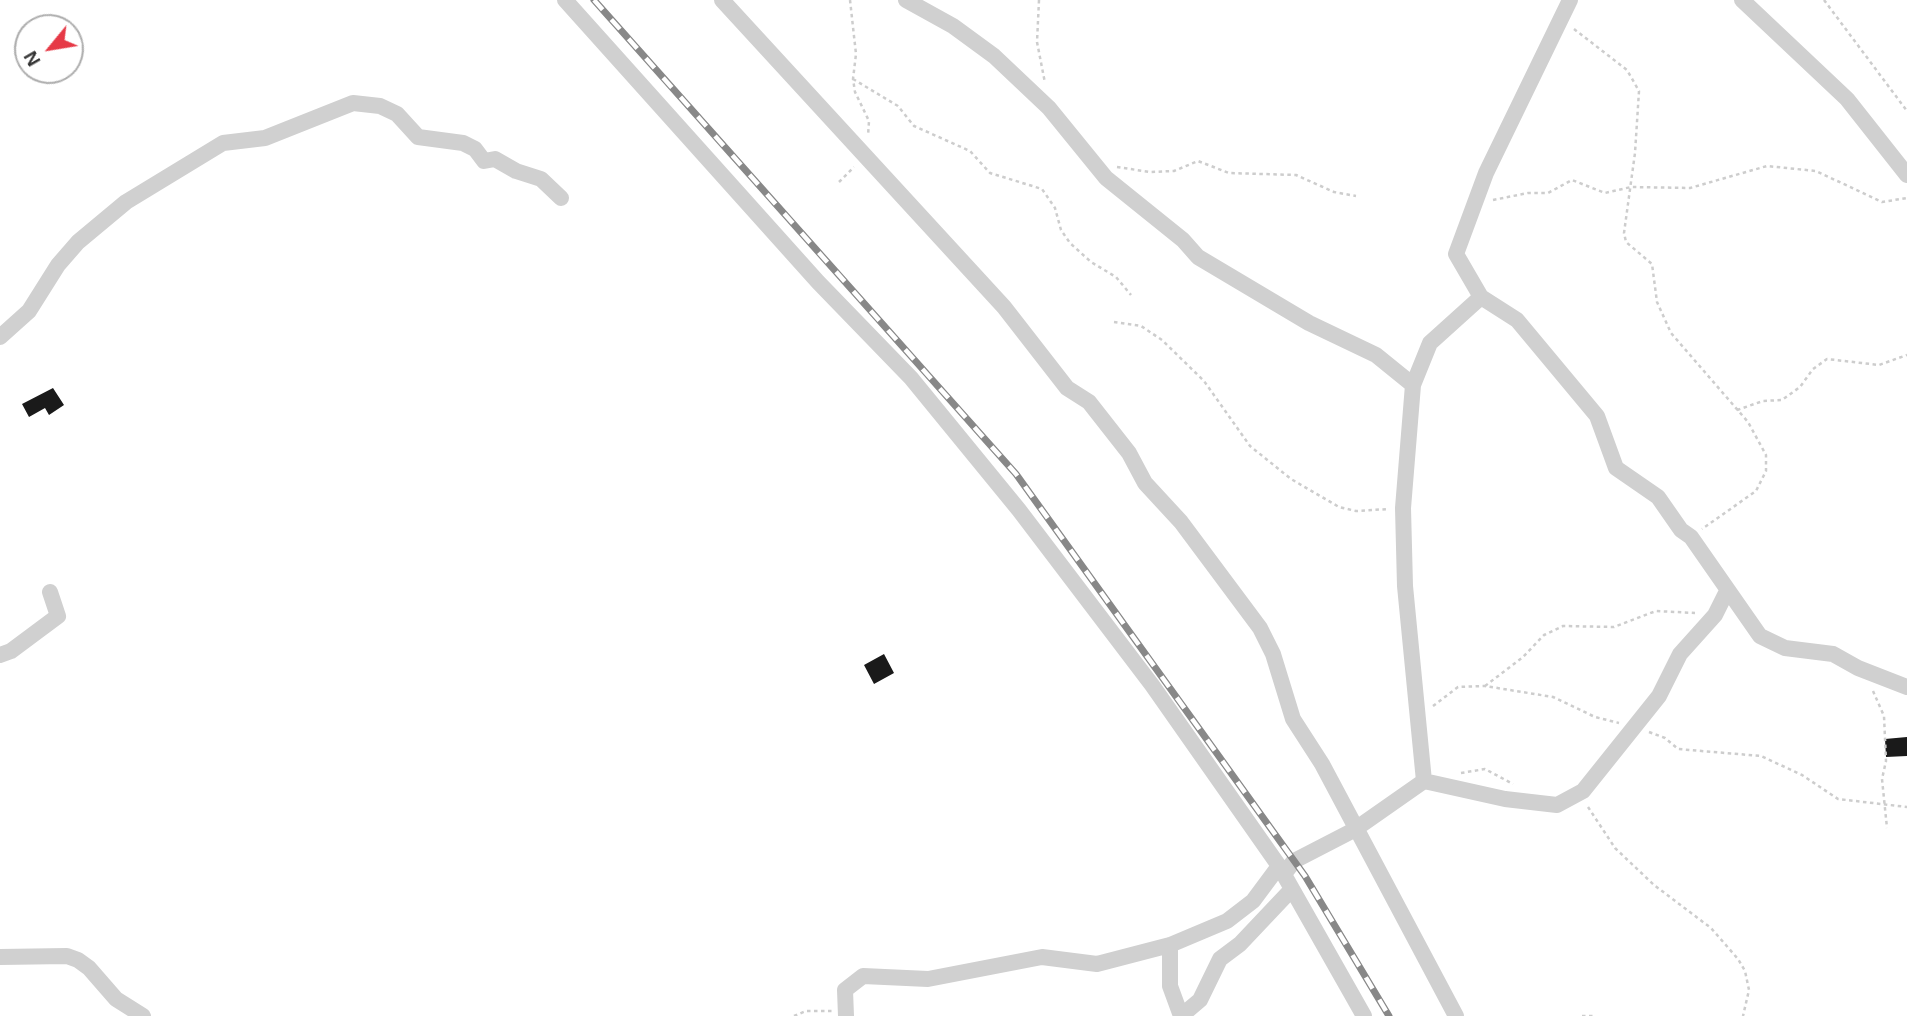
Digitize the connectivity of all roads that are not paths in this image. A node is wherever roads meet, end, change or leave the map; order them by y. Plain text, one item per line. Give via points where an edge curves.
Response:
1 (565, 0) edge
2 (722, 0) edge
3 (906, 0) edge
4 (1742, 0) edge
5 (1562, 7) edge
6 (1907, 175) edge
7 (562, 198) dead end
8 (1481, 297) junction
9 (0, 337) edge
10 (1413, 385) junction
11 (1727, 591) junction
12 (50, 592) dead end
13 (0, 655) edge
14 (1907, 687) edge
15 (1424, 781) junction
16 (1354, 830) junction
17 (1281, 870) junction
18 (1292, 889) junction
19 (1170, 945) junction
20 (0, 957) edge
21 (845, 1009) edge
22 (143, 1016) edge
23 (1181, 1016) edge
24 (1364, 1016) edge
25 (1456, 1016) edge

1 - 17 street via 818,282 911,378 1152,685
2 - 16 street via 1004,307 1067,388 1089,402 1129,453 1145,483 1181,522 1260,628 1293,719 1322,764
3 - 10 street via 994,56 1049,108 1106,178 1198,257 1309,323 1376,355
4 - 6 street via 1846,99
5 - 8 street via 1456,254
7 - 9 street via 541,179 495,159 484,161 463,143 422,138 397,114 380,106 353,103 265,138 229,141 126,202 78,242 29,311
8 - 10 street via 1430,343
8 - 11 street via 1517,320 1597,416 1616,468 1658,497
10 - 15 street via 1403,508 1405,586
11 - 14 street via 1770,644 1832,654
11 - 15 street via 1715,615 1680,654 1659,696 1583,791 1557,805
12 - 13 street via 58,616
15 - 16 street
16 - 17 street
16 - 25 street
17 - 18 street
17 - 19 street via 1227,921
18 - 23 street via 1246,939 1220,959 1200,1000
18 - 24 street
19 - 21 street via 1097,964 1042,957 928,979 863,976 845,990
19 - 23 street via 1170,986
20 - 22 street via 67,956 78,960 116,999

